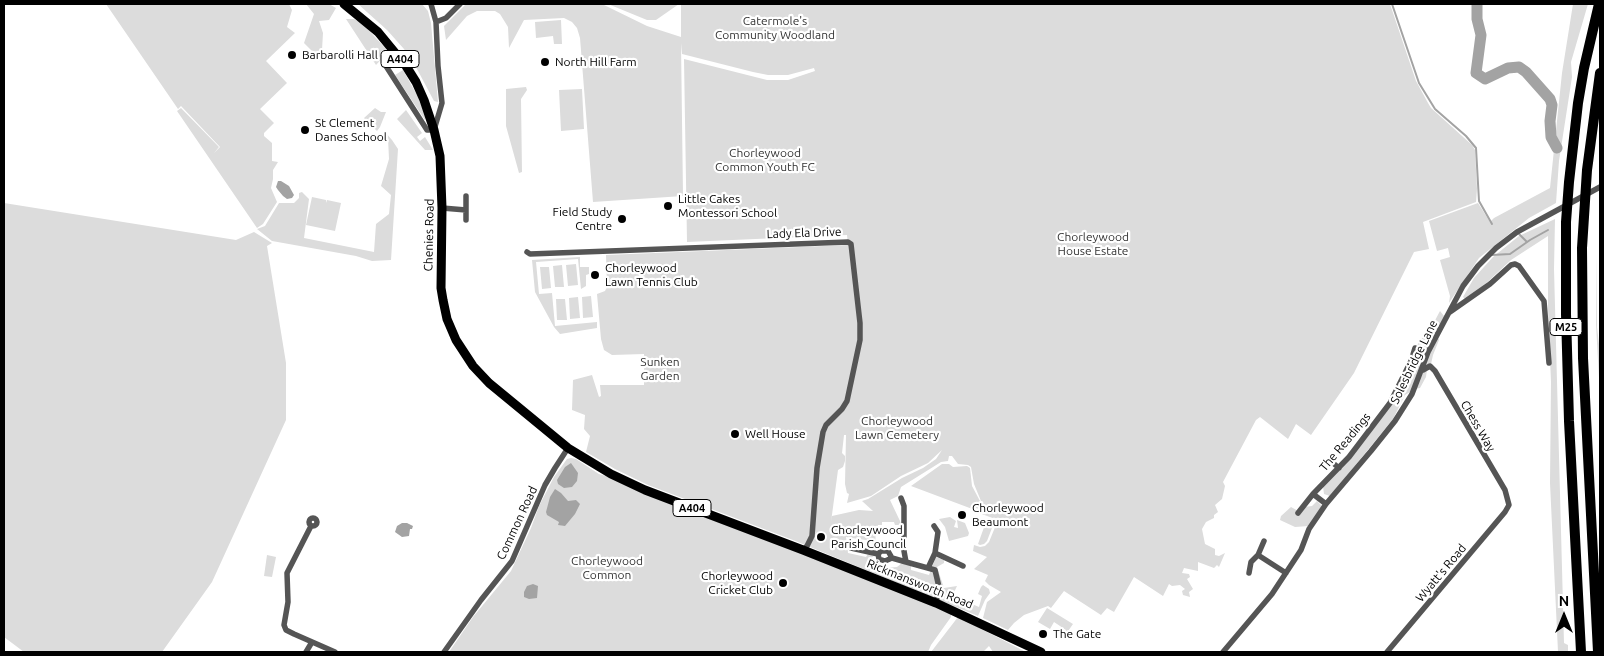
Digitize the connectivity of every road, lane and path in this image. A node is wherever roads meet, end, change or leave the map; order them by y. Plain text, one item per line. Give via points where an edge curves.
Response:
1 (344, 4) edge
2 (431, 4) edge
3 (460, 4) edge
4 (1599, 4) edge
5 (436, 22) junction
6 (394, 52) junction
7 (1600, 73) edge
8 (434, 130) junction
9 (1600, 187) edge
10 (466, 196) dead end
11 (442, 208) junction
12 (466, 210) junction
13 (466, 220) dead end
14 (527, 252) dead end
15 (1450, 312) junction
16 (1416, 348) dead end
17 (1549, 363) dead end
18 (1423, 370) junction
19 (568, 448) junction
20 (1333, 463) dead end
21 (1338, 468) junction
22 (1313, 494) junction
23 (901, 498) dead end
24 (1326, 504) junction
25 (1509, 505) joint
26 (1299, 509) dead end
27 (311, 526) dead end
28 (934, 526) dead end
29 (1264, 541) dead end
30 (851, 548) dead end
31 (1592, 548) junction
32 (802, 550) junction
33 (935, 553) junction
34 (1258, 555) junction
35 (1600, 557) edge
36 (906, 562) junction
37 (963, 566) dead end
38 (928, 568) junction
39 (1249, 574) dead end
40 (1286, 574) junction
41 (936, 603) junction
42 (312, 642) junction
43 (306, 652) edge
44 (334, 652) edge
45 (444, 652) edge
46 (1041, 652) edge
47 (1223, 652) edge
48 (1387, 652) edge
49 (1580, 652) edge
50 (1598, 652) edge

1 - 6 main road, Chenies Road / A404 via 378,32
2 - 5 street
3 - 5 street via 446,18
4 - 49 highway, M25 via 1578,103 1566,222 1569,411
5 - 8 street via 442,103
6 - 8 main road, Chenies Road / A404 via 416,82
6 - 8 street via 384,63 427,130
7 - 31 highway, M25 via 1587,170 1582,248 1583,358
8 - 11 main road, Chenies Road / A404 via 440,156
9 - 15 street, Solesbridge Lane via 1506,240 1478,266
10 - 12 street
11 - 12 street
11 - 19 main road, Chenies Road / A404 via 441,288 447,319 456,340 489,383
12 - 13 street
14 - 32 street, Lady Ela Drive via 851,244 860,340 846,401 823,432 812,536
15 - 17 street via 1469,301 1511,265 1519,266 1544,301 1543,321
15 - 18 street, Solesbridge Lane via 1428,352
16 - 21 street, The Readings via 1410,354 1390,403
18 - 24 street, Solesbridge Lane via 1395,421
18 - 25 street, Chess Way via 1430,366 1438,377 1505,490
19 - 32 main road, Rickmansworth Road / A404 via 603,470 645,490
19 - 45 street, Common Road via 554,468 512,561
20 - 21 street
21 - 22 street, The Readings
22 - 24 street
22 - 26 street, The Readings
23 - 36 street
24 - 40 street, Solesbridge Lane
25 - 48 street, Wyatt's Road
27 - 42 street via 287,573 288,602 284,624 286,630
28 - 33 street via 938,532
29 - 34 street
30 - 36 street via 878,554 885,561 892,558
31 - 35 highway
31 - 50 highway, M25
32 - 41 main road, Rickmansworth Road / A404
33 - 37 street
33 - 38 street
34 - 39 street via 1251,562
34 - 40 street
36 - 38 street
38 - 41 street via 935,570 939,586
40 - 47 street, Solesbridge Lane via 1258,613
41 - 46 main road, Rickmansworth Road / A404
42 - 43 street
42 - 44 street

